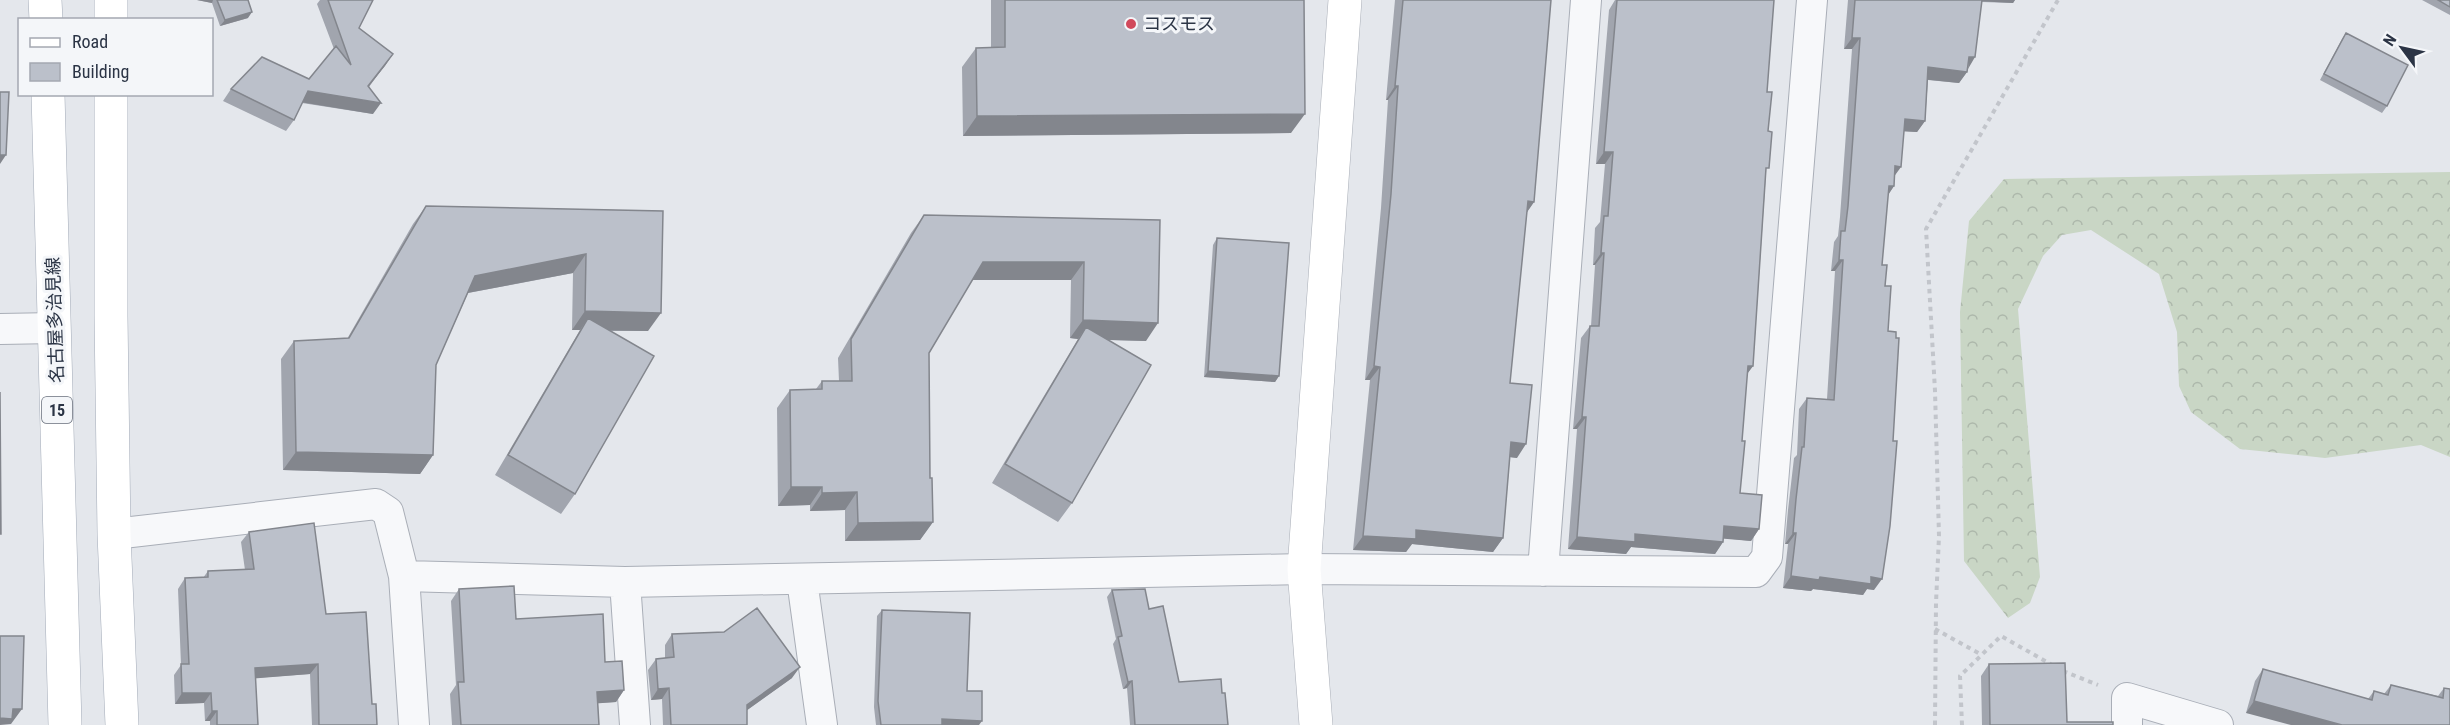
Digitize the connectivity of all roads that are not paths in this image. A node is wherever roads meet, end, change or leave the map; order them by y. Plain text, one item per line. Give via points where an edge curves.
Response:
1 (45, 0) edge
2 (111, 0) edge
3 (1345, 0) edge
4 (1586, 0) edge
5 (1812, 0) edge
6 (46, 18) edge
7 (111, 18) edge
8 (48, 96) edge
9 (111, 96) edge
10 (55, 328) junction
11 (0, 329) edge
12 (114, 534) junction
13 (1304, 569) junction
14 (1543, 570) junction
15 (404, 576) junction
16 (802, 580) junction
17 (625, 582) junction
18 (2127, 712) edge
19 (65, 725) edge
20 (122, 725) edge
21 (414, 725) edge
22 (635, 725) edge
23 (822, 725) edge
24 (1316, 725) edge
25 (2218, 725) edge

1 - 6 main road
2 - 7 main road
3 - 13 main road
4 - 14 street
5 - 14 street via 1767,557 1756,572
8 - 10 main road, 名古屋多治見線 / 15
9 - 12 main road
10 - 11 street
10 - 19 main road, 名古屋多治見線 / 15
12 - 15 street via 376,504 388,512
12 - 20 main road
13 - 14 street
13 - 16 street
13 - 24 main road
15 - 17 street
15 - 21 street
16 - 17 street
16 - 23 street
17 - 22 street
18 - 25 street

